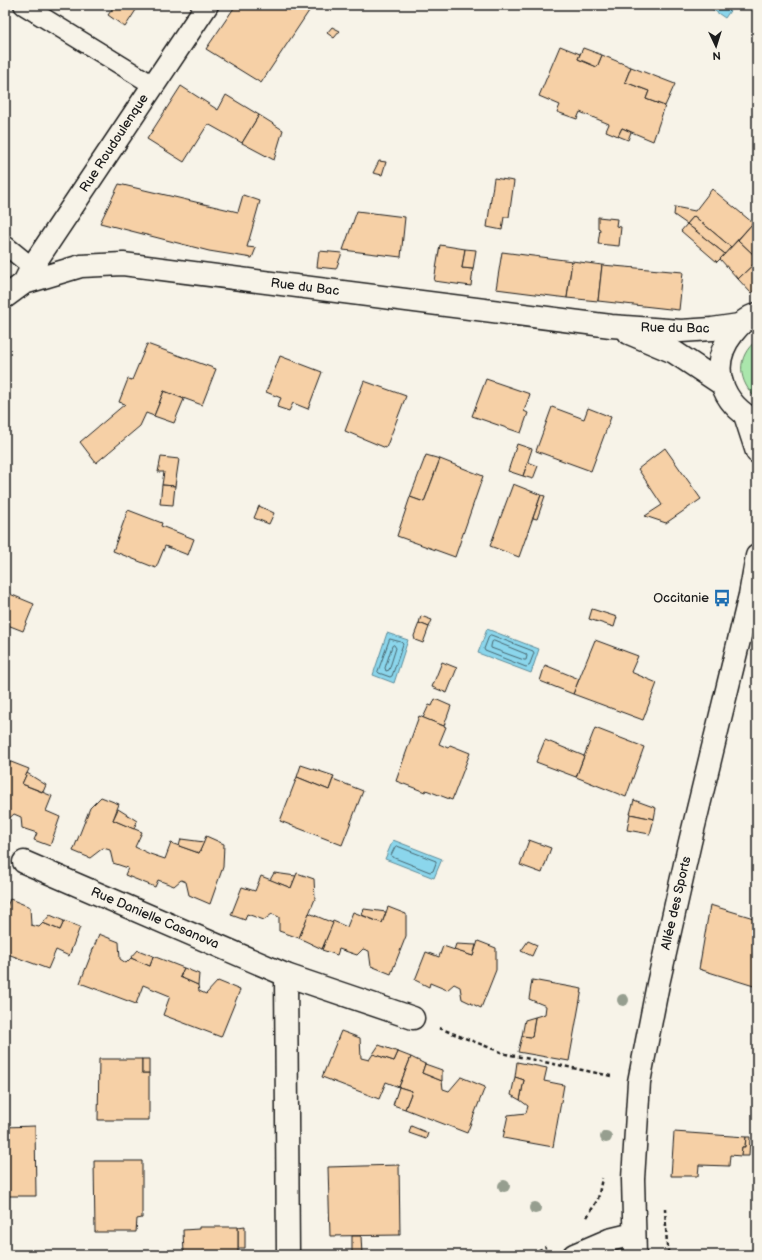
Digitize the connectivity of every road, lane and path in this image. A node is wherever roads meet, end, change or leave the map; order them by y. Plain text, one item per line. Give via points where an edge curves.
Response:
1 (23, 5) edge
2 (203, 7) edge
3 (153, 85) junction
4 (5, 246) edge
5 (28, 275) junction
6 (5, 297) edge
7 (757, 314) edge
8 (739, 325) junction
9 (611, 326) junction
10 (722, 384) junction
11 (751, 418) edge
12 (757, 452) edge
13 (757, 556) edge
14 (754, 596) edge
15 (24, 862) dead end
16 (286, 975) junction
17 (413, 1018) joint
18 (639, 1082) junction
19 (635, 1245) edge
20 (288, 1255) edge
21 (574, 1255) edge

1 - 3 lane
2 - 3 street, Rue Roudoulenque
3 - 5 street, Rue Roudoulenque
4 - 5 lane
5 - 6 street, Rue du Bac
5 - 9 street, Rue du Bac via 80,266 123,264
7 - 8 street
8 - 9 street, Rue du Bac via 712,330
8 - 10 street via 726,342 720,363
9 - 10 street, Rue du Bac via 674,352
10 - 11 street via 735,406
11 - 12 street
13 - 14 street, Allée des Sports
14 - 18 street, Allée des Sports via 688,850
15 - 16 street, Rue Danielle Casanova
16 - 17 street, Rue Danielle Casanova
16 - 20 street
17 - 18 path via 506,1054
18 - 19 street, Allée des Sports via 632,1179
19 - 21 street via 609,1240

